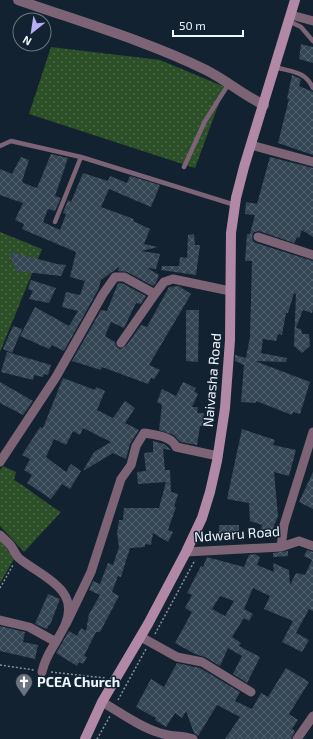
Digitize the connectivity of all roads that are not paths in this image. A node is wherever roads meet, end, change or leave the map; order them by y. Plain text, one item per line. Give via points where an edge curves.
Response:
1 (18, 0) edge
2 (296, 0) edge
3 (290, 18) junction
4 (313, 21) edge
5 (313, 41) edge
6 (275, 67) junction
7 (228, 85) junction
8 (313, 88) edge
9 (264, 105) junction
10 (250, 145) junction
11 (0, 146) edge
12 (81, 157) junction
13 (313, 162) edge
14 (184, 167) dead end
15 (235, 205) junction
16 (55, 222) dead end
17 (258, 237) dead end
18 (313, 255) edge
19 (230, 292) junction
20 (155, 294) junction
21 (121, 343) dead end
22 (313, 432) edge
23 (218, 456) junction
24 (0, 462) edge
25 (0, 535) edge
26 (313, 546) edge
27 (281, 547) junction
28 (186, 552) junction
29 (0, 620) edge
30 (66, 624) junction
31 (141, 637) junction
32 (56, 642) junction
33 (42, 672) road end
34 (251, 692) dead end
35 (102, 702) junction
36 (313, 716) edge
37 (85, 739) edge
38 (193, 739) edge
39 (297, 739) edge

1 - 7 street via 161,50 208,71
2 - 3 main road, Naivasha Road
3 - 4 street
3 - 5 lane
3 - 6 main road, Naivasha Road
6 - 8 lane via 303,75
6 - 9 main road, Naivasha Road
7 - 9 street
7 - 14 lane via 205,121
9 - 10 main road, Naivasha Road
10 - 13 street
10 - 15 main road, Naivasha Road
11 - 12 lane via 11,141
12 - 15 lane
12 - 16 lane
15 - 19 main road, Naivasha Road via 231,233
17 - 18 street
19 - 20 street via 173,279 164,282
19 - 23 main road, Naivasha Road via 230,340 225,408
20 - 21 street
20 - 24 street via 124,277 118,276 112,280 59,372
22 - 27 street via 284,526
23 - 28 main road, Naivasha Road via 202,518
23 - 30 street via 176,447 170,438 144,433 142,435 130,465 121,479 91,572
25 - 30 street via 18,558 60,588 69,606
26 - 27 street, Ndwaru Road via 299,541
27 - 28 street, Ndwaru Road
28 - 31 main road, Naivasha Road
29 - 32 street via 29,627
30 - 32 street
31 - 34 street via 177,657 202,662
31 - 35 main road, Naivasha Road
32 - 33 street via 43,663
35 - 37 main road, Naivasha Road
35 - 38 street via 161,734
36 - 39 street

